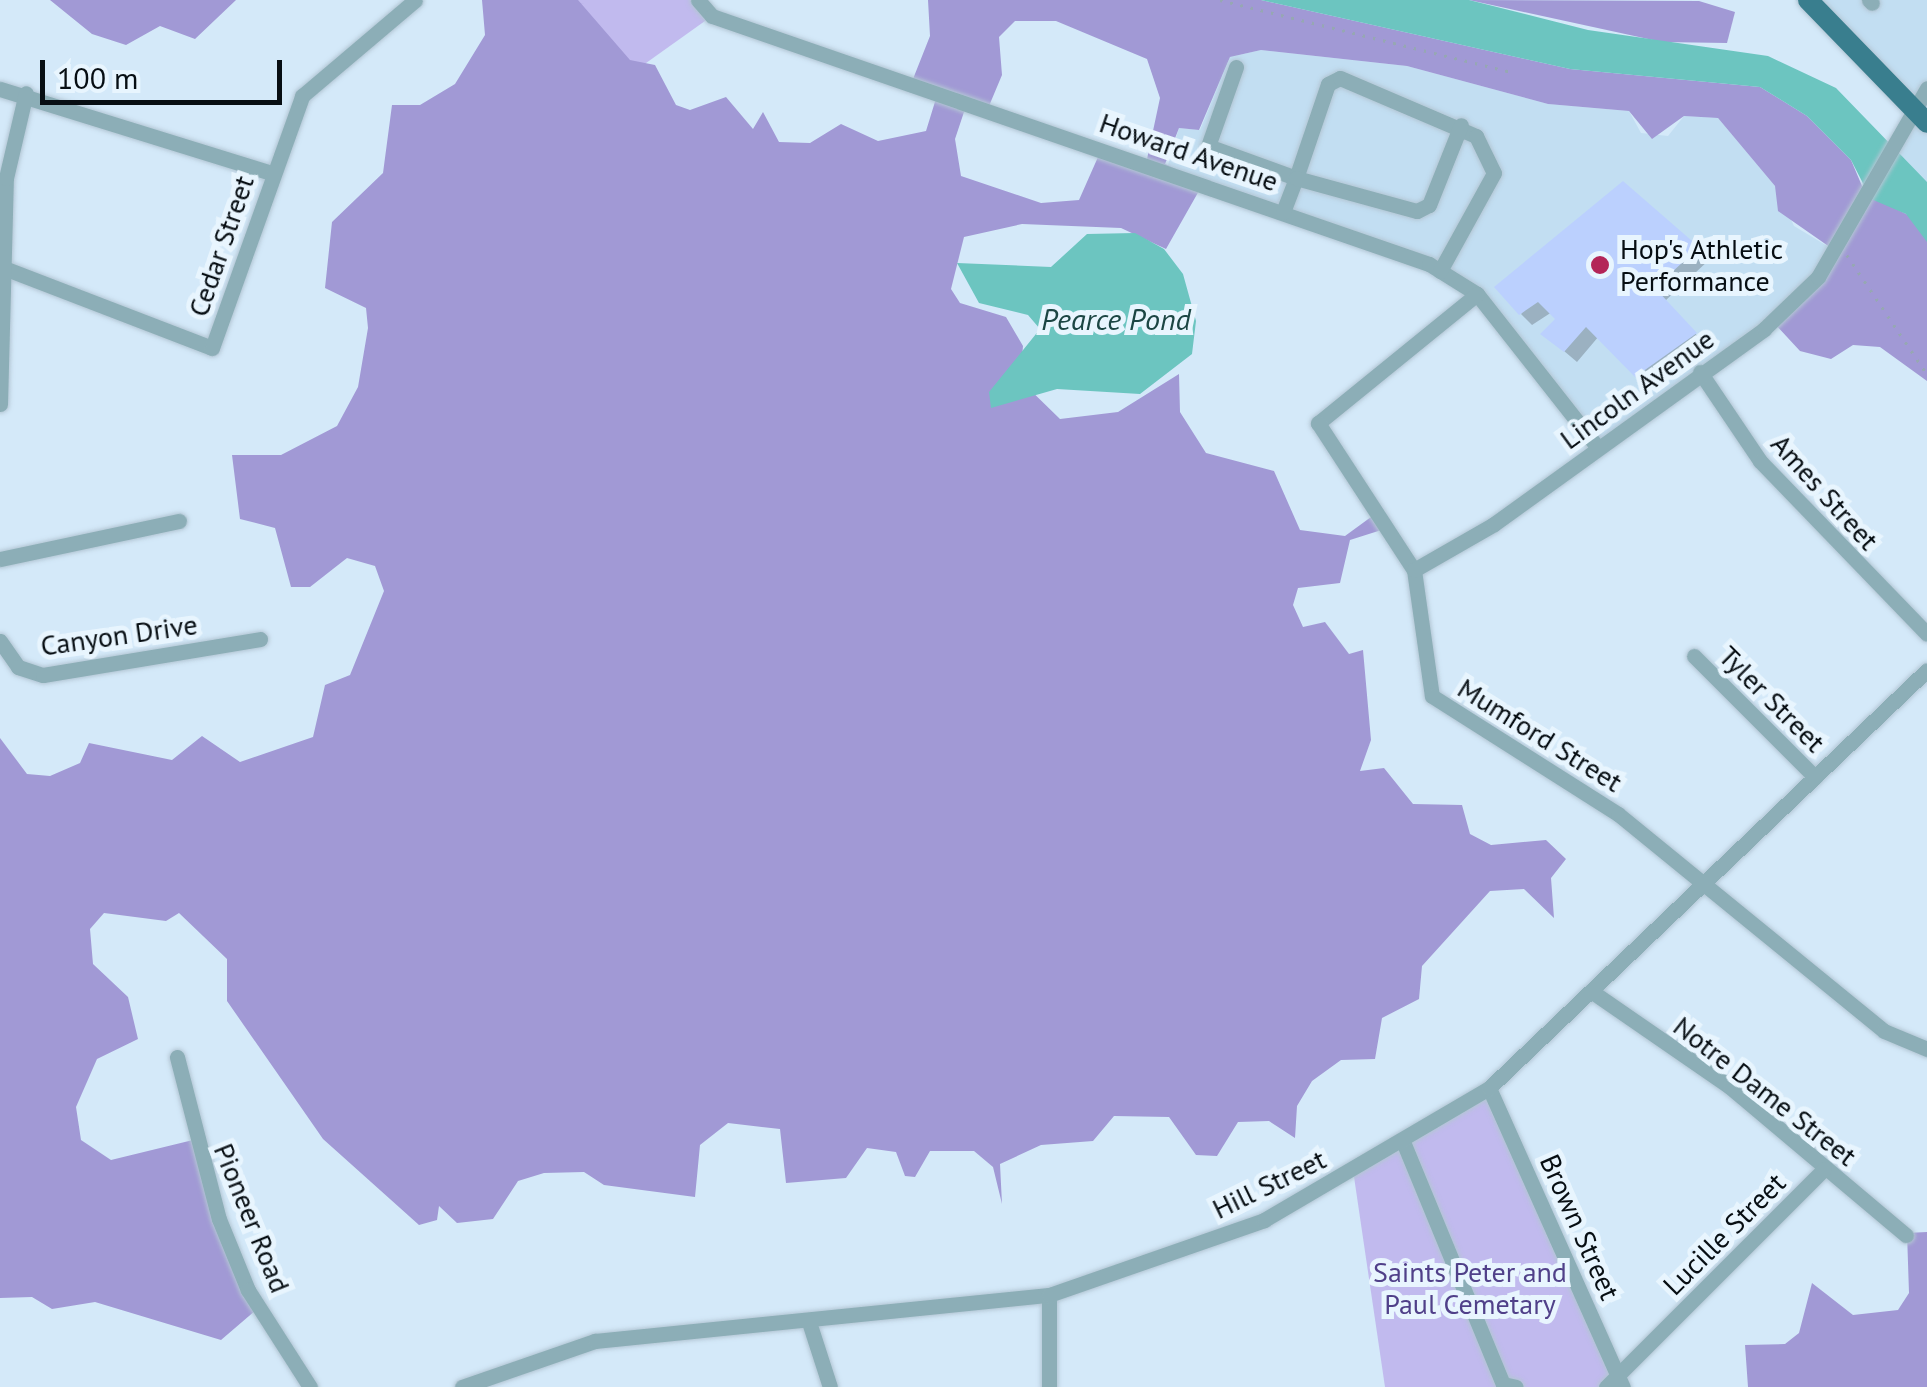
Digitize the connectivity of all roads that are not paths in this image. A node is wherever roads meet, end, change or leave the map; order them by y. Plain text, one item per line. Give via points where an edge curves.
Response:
1 (414, 0) edge
2 (700, 0) edge
3 (1808, 0) edge
4 (1236, 67) dead end
5 (1927, 88) edge
6 (0, 89) edge
7 (26, 93) junction
8 (1915, 120) edge
9 (1461, 124) junction
10 (272, 173) junction
11 (1296, 178) junction
12 (1283, 212) junction
13 (9, 270) junction
14 (1440, 271) junction
15 (1477, 294) junction
16 (1700, 372) junction
17 (0, 404) edge
18 (1598, 448) junction
19 (178, 521) dead end
20 (0, 559) edge
21 (1414, 570) junction
22 (1927, 634) edge
23 (260, 639) dead end
24 (0, 644) edge
25 (1694, 656) dead end
26 (1927, 670) edge
27 (1815, 777) junction
28 (1698, 887) junction
29 (1590, 991) junction
30 (1927, 1050) edge
31 (177, 1057) dead end
32 (1489, 1088) junction
33 (1404, 1144) junction
34 (1824, 1170) junction
35 (1906, 1235) dead end
36 (1049, 1295) junction
37 (809, 1322) junction
38 (1616, 1385) edge
39 (310, 1387) edge
40 (462, 1387) edge
41 (830, 1387) edge
42 (1049, 1387) edge
43 (1516, 1387) edge

1 - 10 street, Cedar Street via 302,96
2 - 12 street, Howard Avenue via 712,16
3 - 8 main road
4 - 11 street via 1208,146
5 - 8 street, Lincoln Avenue
6 - 7 street
7 - 10 street
7 - 13 street via 6,178
8 - 16 street, Lincoln Avenue via 1840,243 1764,329
9 - 11 street via 1430,205 1417,211
9 - 11 street via 1340,78 1328,84
9 - 14 street via 1494,157 1494,173
10 - 13 street, Cedar Street via 212,348
11 - 12 street
12 - 14 street, Howard Avenue
13 - 17 street
14 - 15 street, Howard Avenue
15 - 18 street, Howard Avenue
15 - 21 street, Mumford Street via 1318,423
16 - 18 street, Lincoln Avenue
16 - 22 street, Ames Street via 1760,461
18 - 21 street, Lincoln Avenue
19 - 20 street
21 - 28 street, Mumford Street via 1432,696 1618,814
23 - 24 street, Canyon Drive via 43,675 18,667
25 - 27 street, Tyler Street
26 - 27 street, Hill Street
27 - 28 street, Hill Street
28 - 29 street, Hill Street
28 - 30 street, Mumford Street via 1884,1030
29 - 32 street, Hill Street
29 - 34 street, Notre Dame Street via 1730,1087
31 - 39 street, Pioneer Road via 218,1219 248,1290
32 - 33 street, Hill Street
32 - 38 street, Brown Street
33 - 36 street, Hill Street via 1264,1220
33 - 43 street via 1503,1384
34 - 35 street, Notre Dame Street
34 - 38 street, Lucille Street
36 - 37 street, Hill Street
36 - 42 street
37 - 40 street, Hill Street via 595,1341
37 - 41 street

